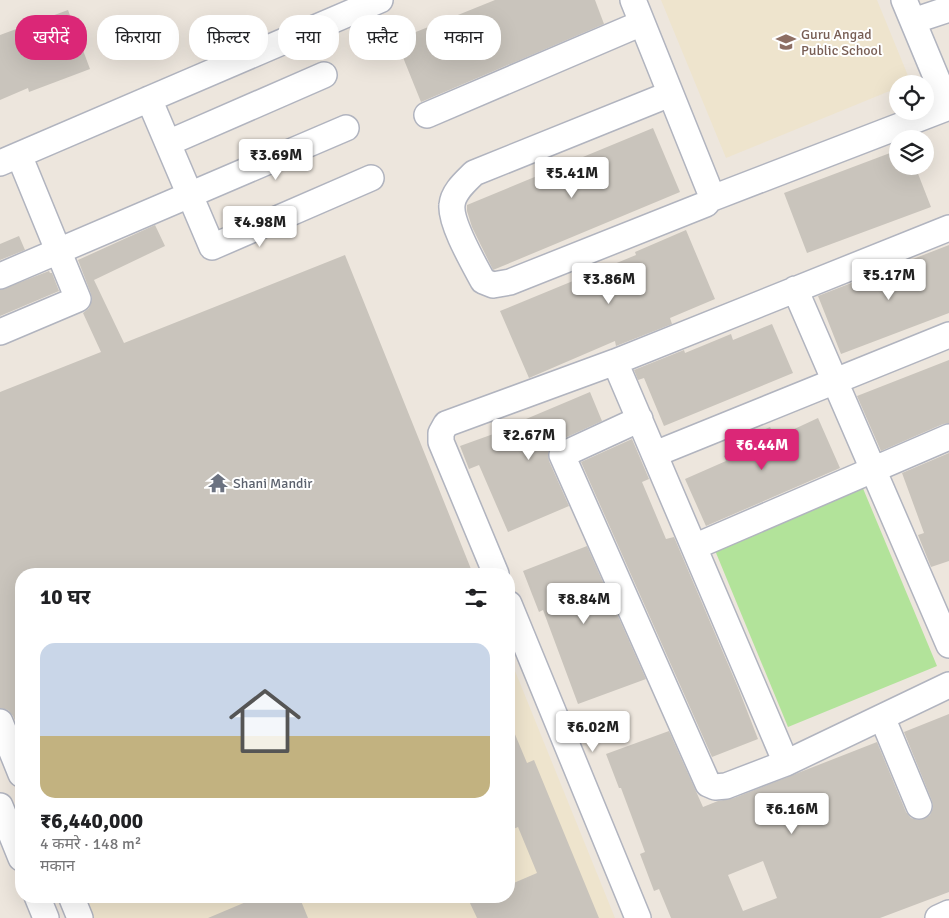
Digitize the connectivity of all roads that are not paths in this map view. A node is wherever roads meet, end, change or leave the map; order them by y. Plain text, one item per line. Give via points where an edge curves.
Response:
1 (380, 0) edge
2 (633, 0) edge
3 (949, 9) edge
4 (909, 11) edge
5 (642, 23) junction
6 (324, 75) dead end
7 (670, 94) junction
8 (149, 99) junction
9 (949, 108) edge
10 (427, 115) dead end
11 (346, 128) dead end
12 (168, 143) junction
13 (10, 159) edge
14 (371, 178) dead end
15 (189, 196) junction
16 (710, 200) junction
17 (949, 228) edge
18 (59, 251) junction
19 (0, 276) edge
20 (795, 289) junction
21 (0, 332) edge
22 (949, 335) edge
23 (615, 362) junction
24 (835, 381) junction
25 (640, 419) junction
26 (949, 437) edge
27 (655, 454) junction
28 (873, 469) junction
29 (694, 547) junction
30 (494, 568) edge
31 (515, 619) edge
32 (949, 645) edge
33 (949, 685) edge
34 (882, 717) junction
35 (0, 722) edge
36 (15, 759) edge
37 (786, 762) junction
38 (0, 806) edge
39 (920, 806) dead end
40 (15, 843) edge
41 (40, 903) edge
42 (74, 903) edge
43 (949, 913) edge
44 (46, 918) edge
45 (80, 918) edge
46 (638, 918) edge
47 (938, 918) edge

1 - 8 street
2 - 5 street
3 - 4 street
4 - 9 street
5 - 7 street
5 - 10 street
6 - 12 street
7 - 16 street via 711,194
7 - 16 street via 474,173 458,189 452,205 455,224 483,281 493,285 510,282
8 - 12 street
8 - 13 street
9 - 16 street
11 - 15 street
12 - 15 street
13 - 18 street
14 - 15 street via 212,247
15 - 18 street
17 - 20 street
18 - 19 street
18 - 21 street via 78,298
20 - 23 street
20 - 24 street
22 - 24 street
23 - 25 street
23 - 30 street via 446,424 441,442
24 - 27 street
24 - 28 street
25 - 27 street
25 - 37 street via 562,455 708,784 726,786
26 - 28 street
27 - 29 street
28 - 29 street
28 - 32 street
29 - 37 street
31 - 46 street
33 - 34 street
34 - 37 street
34 - 39 street
35 - 36 street
38 - 40 street
41 - 44 street
42 - 45 street
43 - 47 street

